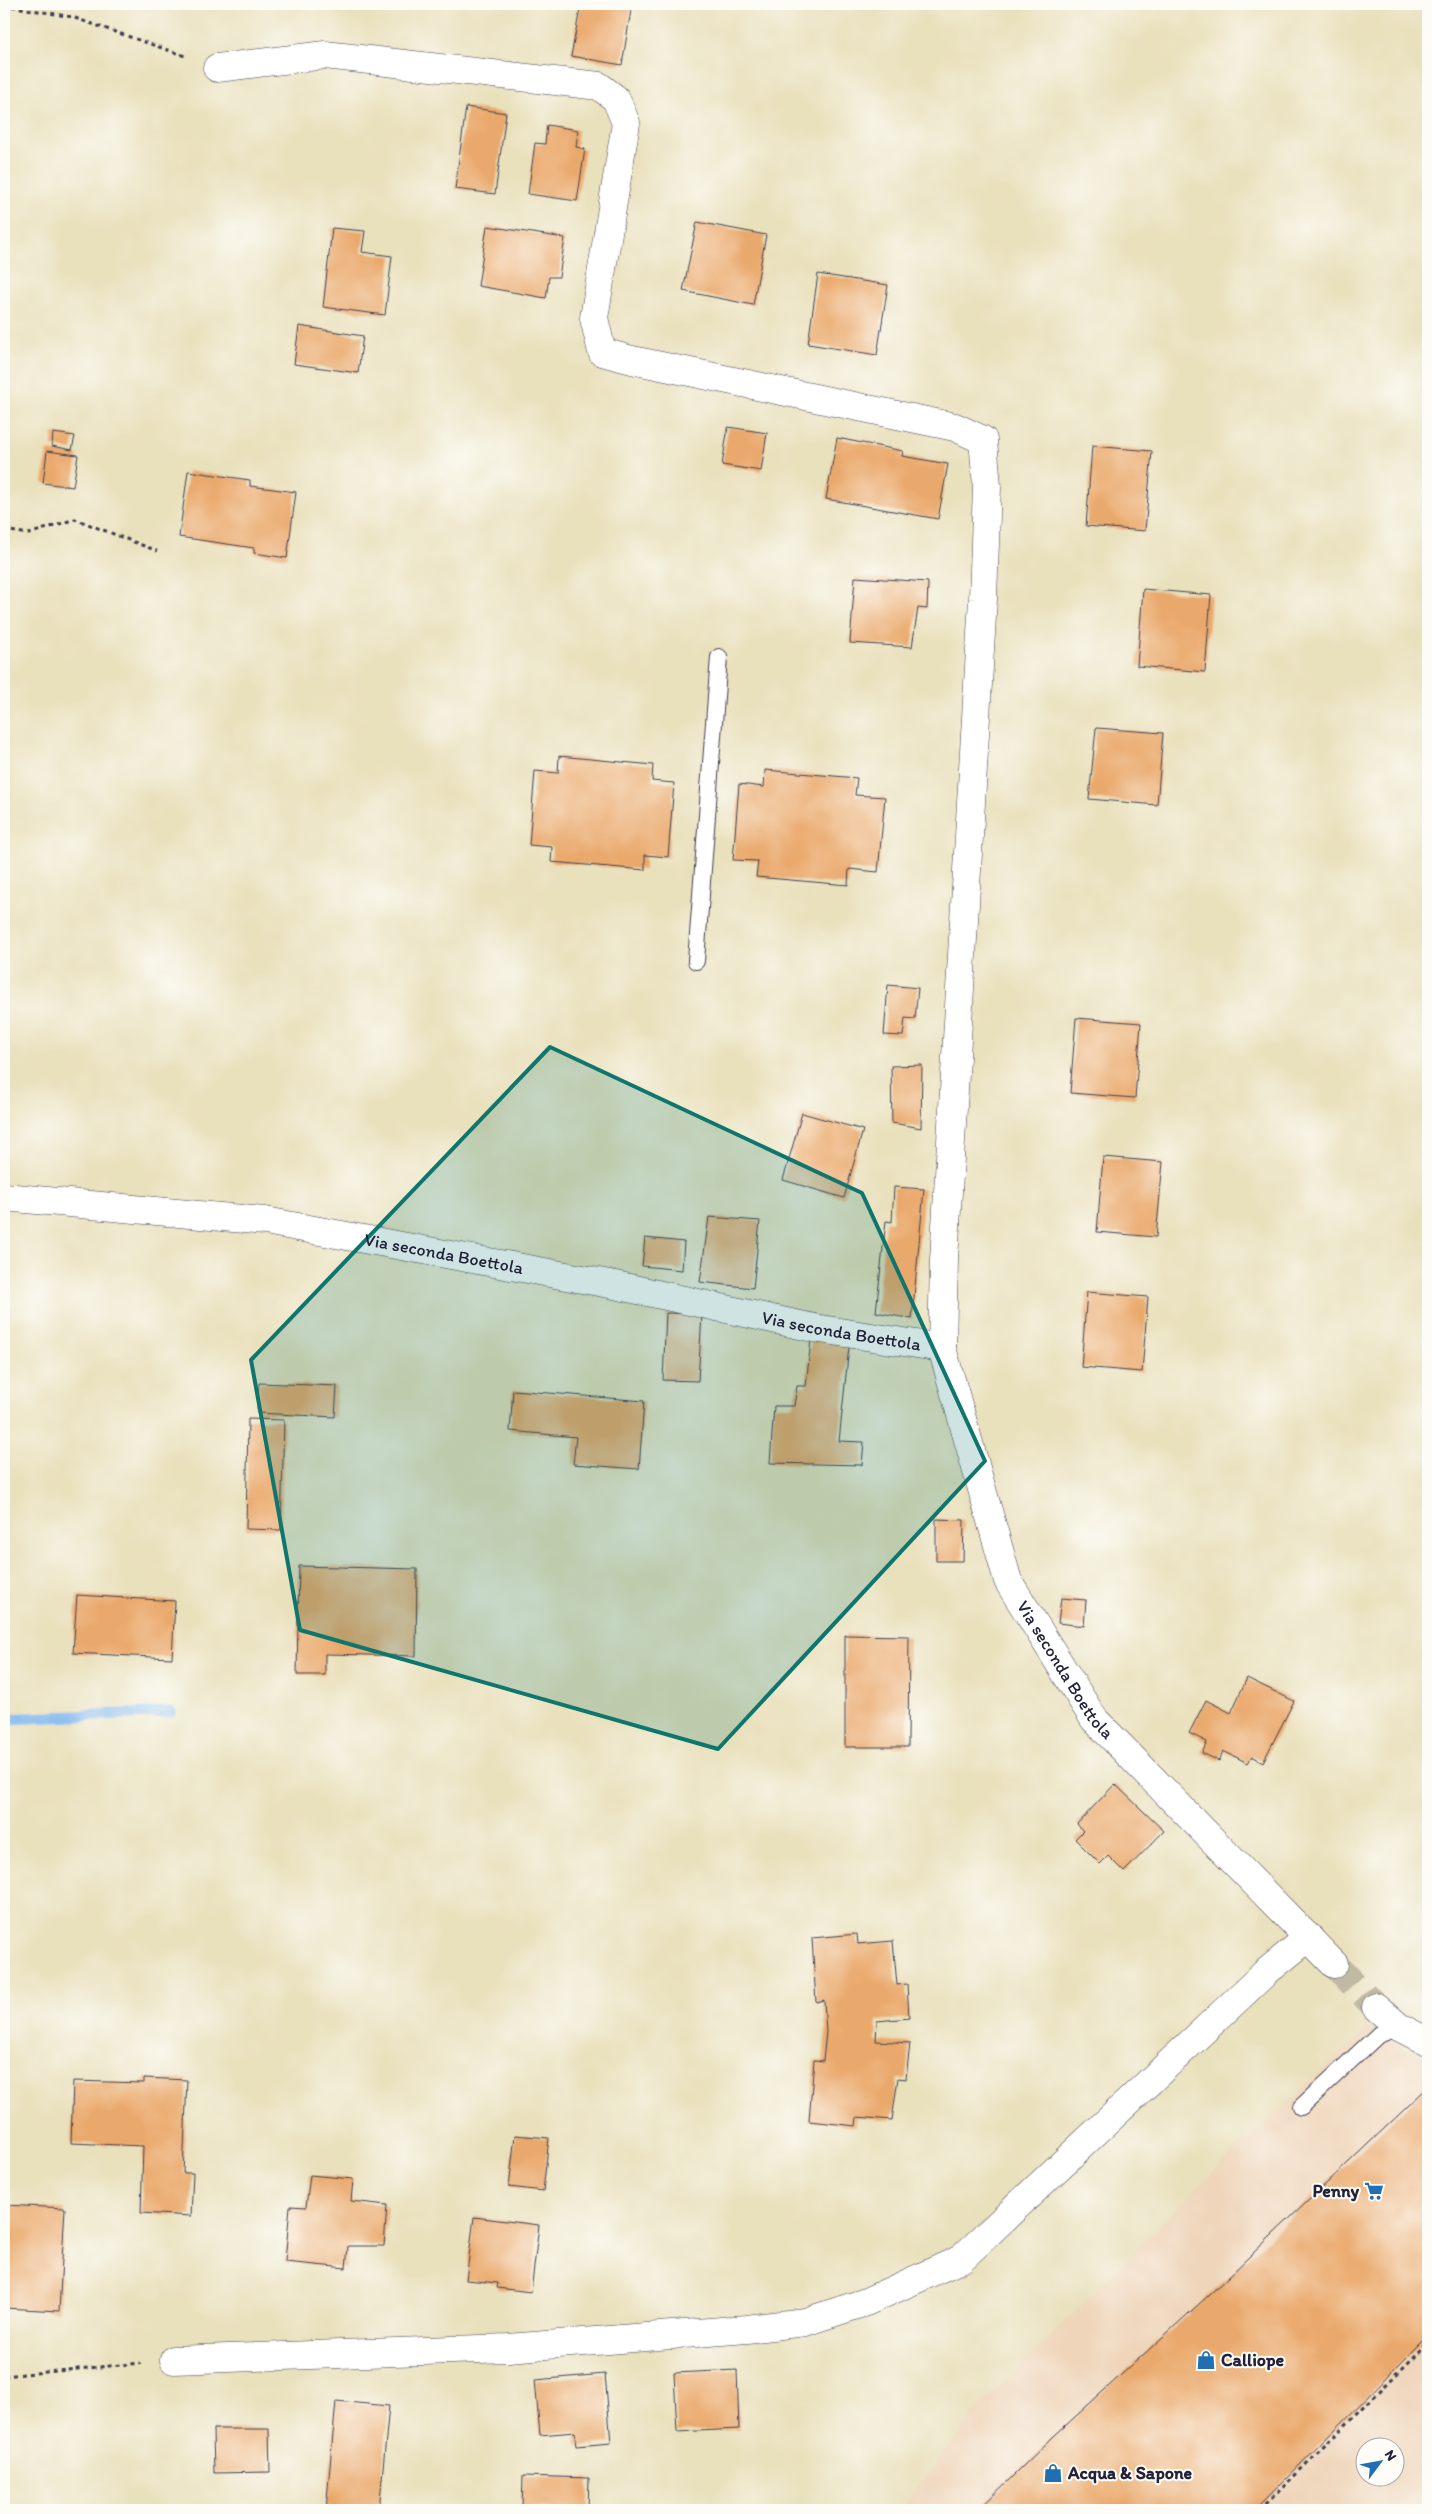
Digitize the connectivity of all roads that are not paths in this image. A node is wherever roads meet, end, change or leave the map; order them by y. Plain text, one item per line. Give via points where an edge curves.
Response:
1 (218, 68) road end
2 (719, 657) dead end
3 (696, 962) dead end
4 (4, 1197) edge
5 (942, 1348) junction
6 (1308, 1938) junction
7 (1334, 1964) tunnel mouth
8 (1376, 2007) tunnel mouth
9 (1400, 2027) junction
10 (1428, 2042) edge
11 (1301, 2107) dead end
12 (174, 2360) road end

1 - 5 street via 325,55 599,86 616,99 626,123 594,318 602,352 955,427 983,440 987,486 983,599 944,1260
2 - 3 lane
4 - 5 street, Via seconda Boettola via 264,1221 615,1285 814,1328
5 - 6 street, Via seconda Boettola via 1008,1581 1094,1718
6 - 7 street, Via seconda Boettola
6 - 12 street via 1265,1973 962,2258 866,2302 805,2322 746,2329 508,2348
8 - 9 street
9 - 10 street
9 - 11 lane via 1378,2035

